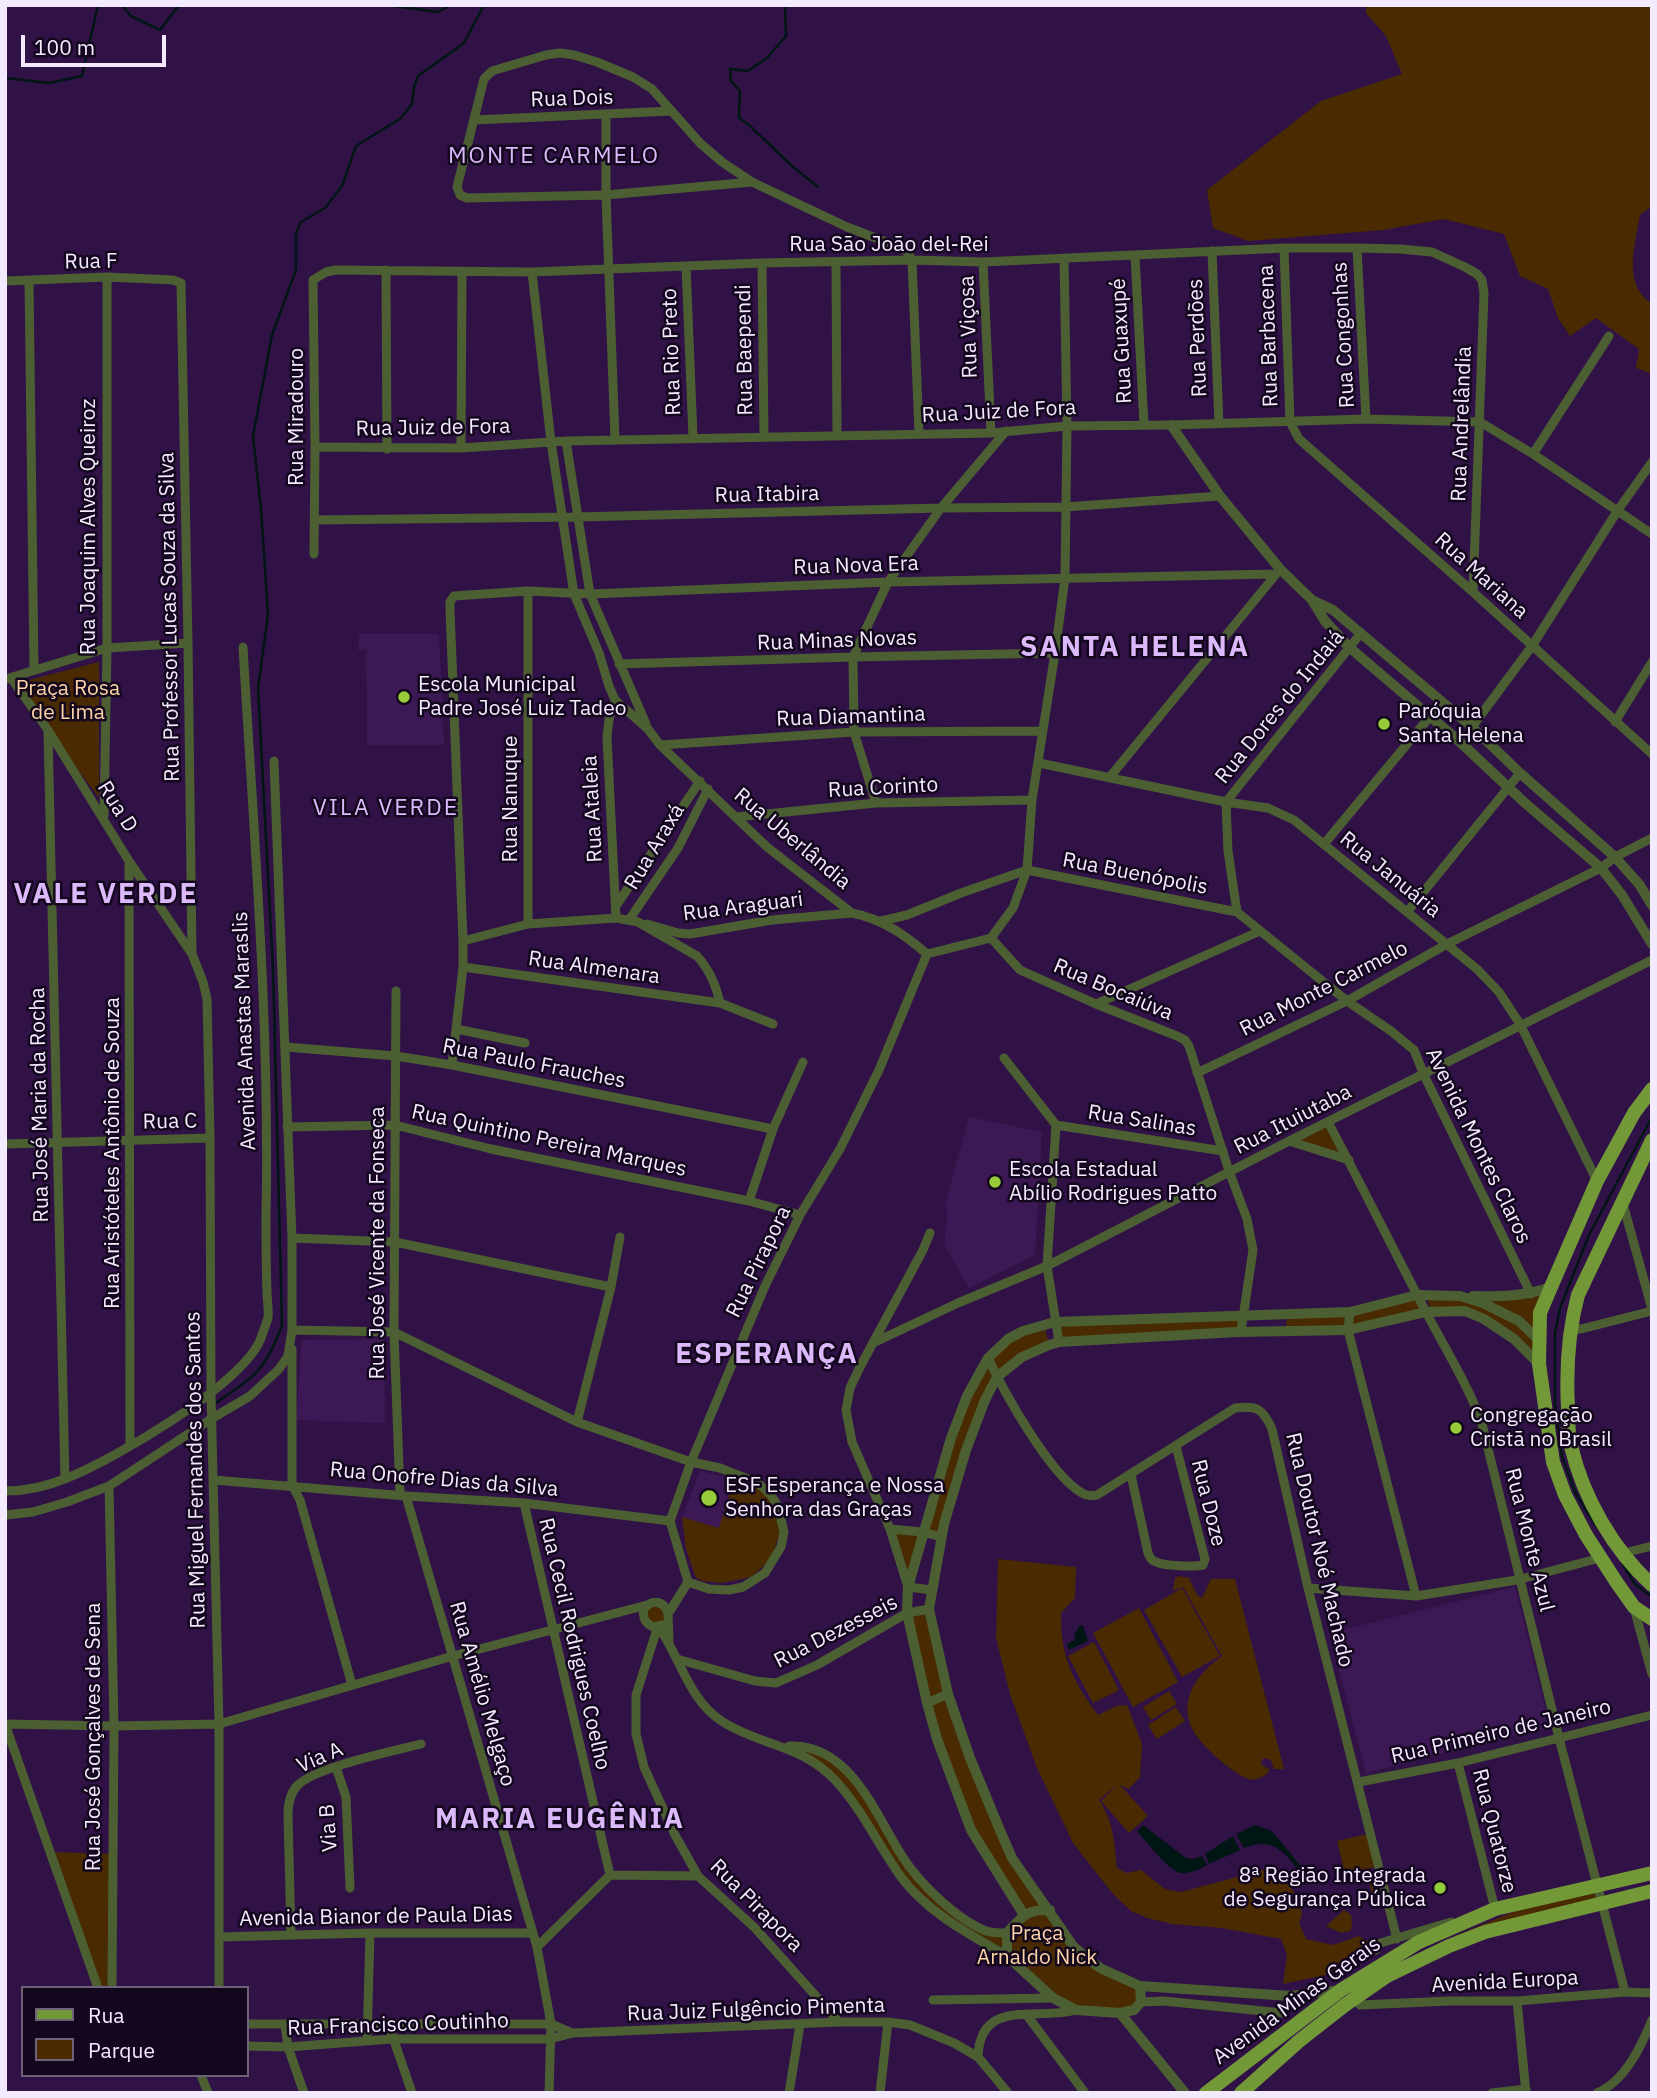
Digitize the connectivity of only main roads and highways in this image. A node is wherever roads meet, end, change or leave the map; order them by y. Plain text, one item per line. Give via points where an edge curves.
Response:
1 (1652, 1089) edge
2 (1652, 1140) edge
3 (1652, 1585) edge
4 (1652, 1619) edge
5 (1652, 1873) edge
6 (1652, 1891) edge
7 (1206, 2093) edge
8 (1241, 2093) edge

1 - 4 main road via 1597,1181 1541,1314 1539,1340 1553,1462 1565,1495 1600,1558 1634,1606
2 - 3 main road via 1578,1295 1567,1361 1570,1444 1594,1509
5 - 7 main road, Avenida Minas Gerais via 1492,1909 1419,1942 1341,1990
6 - 8 main road, Avenida Minas Gerais via 1485,1932 1387,1976 1299,2041

